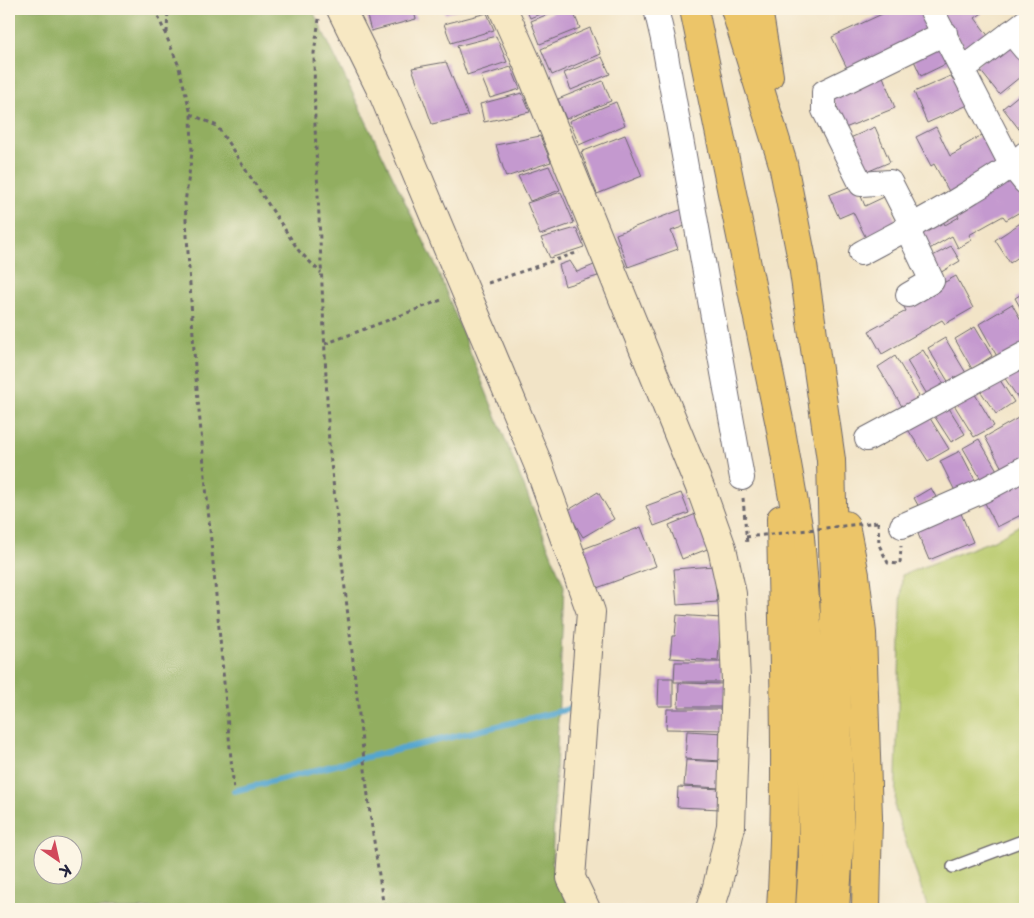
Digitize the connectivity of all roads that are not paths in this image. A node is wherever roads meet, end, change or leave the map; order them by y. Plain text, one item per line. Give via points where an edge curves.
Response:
1 (503, 9) edge
2 (656, 9) edge
3 (694, 9) edge
4 (735, 9) edge
5 (758, 9) edge
6 (931, 9) edge
7 (330, 13) edge
8 (945, 33) junction
9 (1021, 34) edge
10 (962, 70) junction
11 (783, 164) junction
12 (1021, 168) edge
13 (910, 228) junction
14 (861, 253) dead end
15 (908, 295) dead end
16 (1025, 354) edge
17 (780, 425) junction
18 (867, 439) dead end
19 (831, 460) junction
20 (1025, 468) edge
21 (742, 478) road end
22 (902, 526) road end
23 (821, 637) junction
24 (1025, 840) edge
25 (953, 866) dead end
26 (586, 909) edge
27 (710, 909) edge
28 (781, 909) edge
29 (810, 909) edge
30 (835, 909) edge
31 (866, 909) edge

1 - 27 street via 572,172 722,548 732,601 736,681 731,826
2 - 21 street
3 - 17 main road
4 - 11 main road
5 - 11 main road
6 - 8 street
7 - 26 street via 384,96 538,464 591,612 571,878
8 - 10 street
8 - 13 street via 824,92 824,110 861,184 890,182
9 - 10 street
10 - 12 street
11 - 19 main road via 803,265
12 - 13 street
13 - 14 street
13 - 15 street via 932,281
16 - 18 street
17 - 23 main road
17 - 28 main road via 786,774
19 - 23 main road
19 - 31 main road via 855,575 862,633 868,792
20 - 22 street
23 - 29 main road
23 - 30 main road via 840,836
24 - 25 lane

